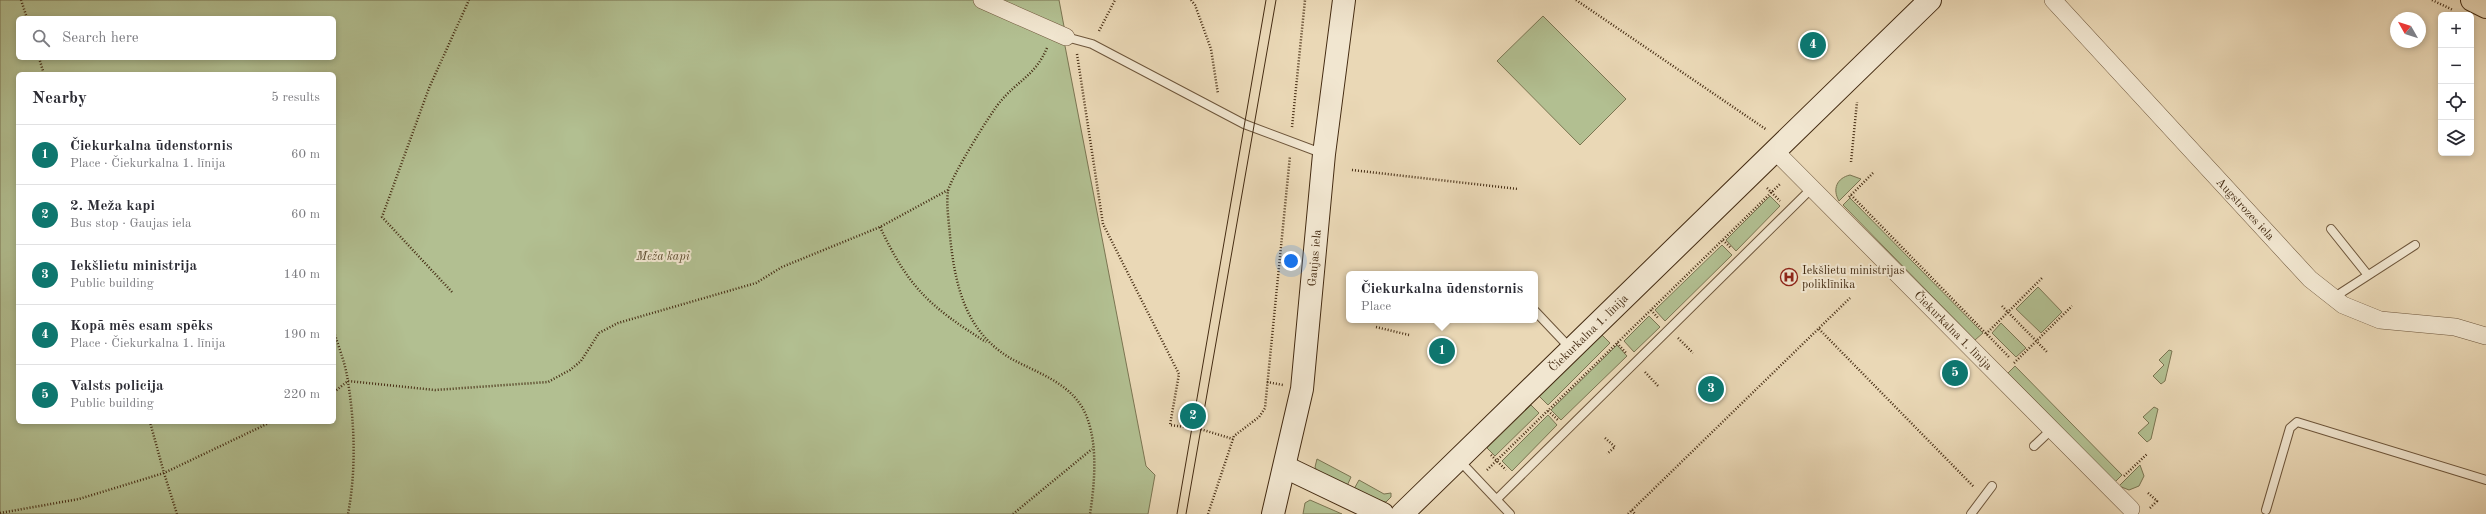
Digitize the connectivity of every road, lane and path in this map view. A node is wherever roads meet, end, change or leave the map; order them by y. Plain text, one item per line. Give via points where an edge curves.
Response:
1 (21, 0) edge
2 (469, 0) edge
3 (982, 0) edge
4 (1115, 0) edge
5 (1191, 0) edge
6 (1305, 0) edge
7 (1344, 0) edge
8 (1576, 0) edge
9 (1930, 0) edge
10 (2053, 0) edge
11 (2432, 0) edge
12 (2464, 6) edge
13 (2486, 7) edge
14 (26, 16) edge
15 (1065, 37) junction
16 (1092, 44) junction
17 (40, 60) edge
18 (43, 72) edge
19 (1850, 79) junction
20 (1215, 110) junction
21 (1291, 141) junction
22 (1774, 142) junction
23 (1324, 154) junction
24 (1851, 162) dead end
25 (1352, 170) dead end
26 (1794, 170) junction
27 (1518, 188) dead end
28 (1812, 188) junction
29 (948, 190) junction
30 (1851, 196) dead end
31 (880, 227) junction
32 (2331, 229) dead end
33 (2415, 246) dead end
34 (2367, 274) junction
35 (2043, 277) dead end
36 (452, 292) dead end
37 (1850, 298) dead end
38 (2333, 298) junction
39 (2002, 306) dead end
40 (2072, 306) dead end
41 (2008, 312) junction
42 (1538, 314) edge
43 (1376, 327) dead end
44 (1818, 329) junction
45 (1986, 334) junction
46 (1409, 335) dead end
47 (2486, 336) edge
48 (336, 339) edge
49 (2036, 341) junction
50 (988, 343) junction
51 (1571, 349) junction
52 (2046, 352) dead end
53 (2014, 363) junction
54 (2020, 368) dead end
55 (348, 381) junction
56 (336, 390) edge
57 (151, 424) edge
58 (267, 424) edge
59 (2052, 430) junction
60 (1605, 438) dead end
61 (1233, 439) junction
62 (1477, 440) junction
63 (2034, 446) dead end
64 (1092, 448) junction
65 (1607, 454) dead end
66 (1458, 459) junction
67 (1496, 461) junction
68 (1285, 467) junction
69 (2119, 470) dead end
70 (164, 473) junction
71 (2125, 475) dead end
72 (1478, 479) junction
73 (1516, 480) junction
74 (2486, 480) edge
75 (1992, 486) dead end
76 (2148, 492) dead end
77 (1983, 496) junction
78 (1497, 498) junction
79 (1411, 508) edge
80 (1632, 510) junction
81 (2148, 510) dead end
82 (2266, 510) dead end
83 (2129, 512) edge
84 (0, 513) edge
85 (177, 514) edge
86 (348, 514) edge
87 (1013, 514) edge
88 (1090, 514) edge
89 (1208, 514) edge
90 (1273, 514) edge
91 (1383, 514) edge
92 (1510, 514) edge
93 (1628, 514) edge
94 (1635, 514) edge
95 (1971, 514) edge

1 - 14 path
2 - 36 path via 429,88 382,217
3 - 15 street
4 - 16 path
5 - 20 path via 1211,49 1217,82 1218,102
6 - 21 path
7 - 23 street, Gaujas iela
8 - 22 path
9 - 19 street, Čiekurkalna 1. līnija
10 - 38 street, Augstrozes iela via 2310,279
11 - 12 path
12 - 13 main road
15 - 16 lane
15 - 29 path via 1031,75 999,103
15 - 61 path via 1103,224 1179,374 1170,424 1200,429
16 - 20 lane
17 - 18 path
19 - 22 street, Čiekurkalna 1. līnija
19 - 24 path via 1858,89
20 - 21 lane via 1253,128
21 - 23 lane
21 - 61 path via 1265,408 1259,417 1238,432
22 - 26 street, Čiekurkalna 1. līnija
22 - 51 street, Čiekurkalna 1. līnija
23 - 68 street, Gaujas iela via 1302,389
25 - 27 path
26 - 28 street, Čiekurkalna 1. līnija
26 - 67 path
28 - 59 street, Čiekurkalna 1. līnija
28 - 73 lane
29 - 31 path
29 - 50 path via 955,279 963,302
30 - 45 path
31 - 50 path via 902,269 925,298 956,323
31 - 55 path via 782,267 756,283 618,323 599,333 581,360 570,370 548,382 435,390
32 - 34 lane
33 - 34 lane
34 - 38 lane
35 - 41 path
37 - 44 path
38 - 47 street, Augstrozes iela via 2380,320 2455,327
39 - 41 path
40 - 49 path
41 - 45 path
41 - 49 path
42 - 51 lane
43 - 46 path
44 - 77 path
44 - 80 path
45 - 53 path
48 - 55 path
49 - 52 path
49 - 53 path
50 - 64 path via 1058,383 1073,395 1086,415
51 - 62 street, Čiekurkalna 1. līnija
53 - 54 path
55 - 56 path
55 - 86 path via 353,462
57 - 70 path
58 - 70 path
59 - 63 lane
59 - 83 street, Čiekurkalna 1. līnija
60 - 65 path via 1615,446
61 - 89 path
62 - 66 street, Čiekurkalna 1. līnija
62 - 67 path
64 - 87 path
64 - 88 path via 1094,491
66 - 72 lane
66 - 79 street, Čiekurkalna 1. līnija
67 - 72 path
67 - 73 path
68 - 90 street, Gaujas iela
68 - 91 street
69 - 71 path
70 - 84 path via 79,499
70 - 85 path
72 - 78 lane
73 - 78 lane
74 - 82 lane via 2297,422 2290,428
75 - 77 lane
76 - 81 path via 2157,502
77 - 95 lane
78 - 92 lane
80 - 93 path
80 - 94 path

